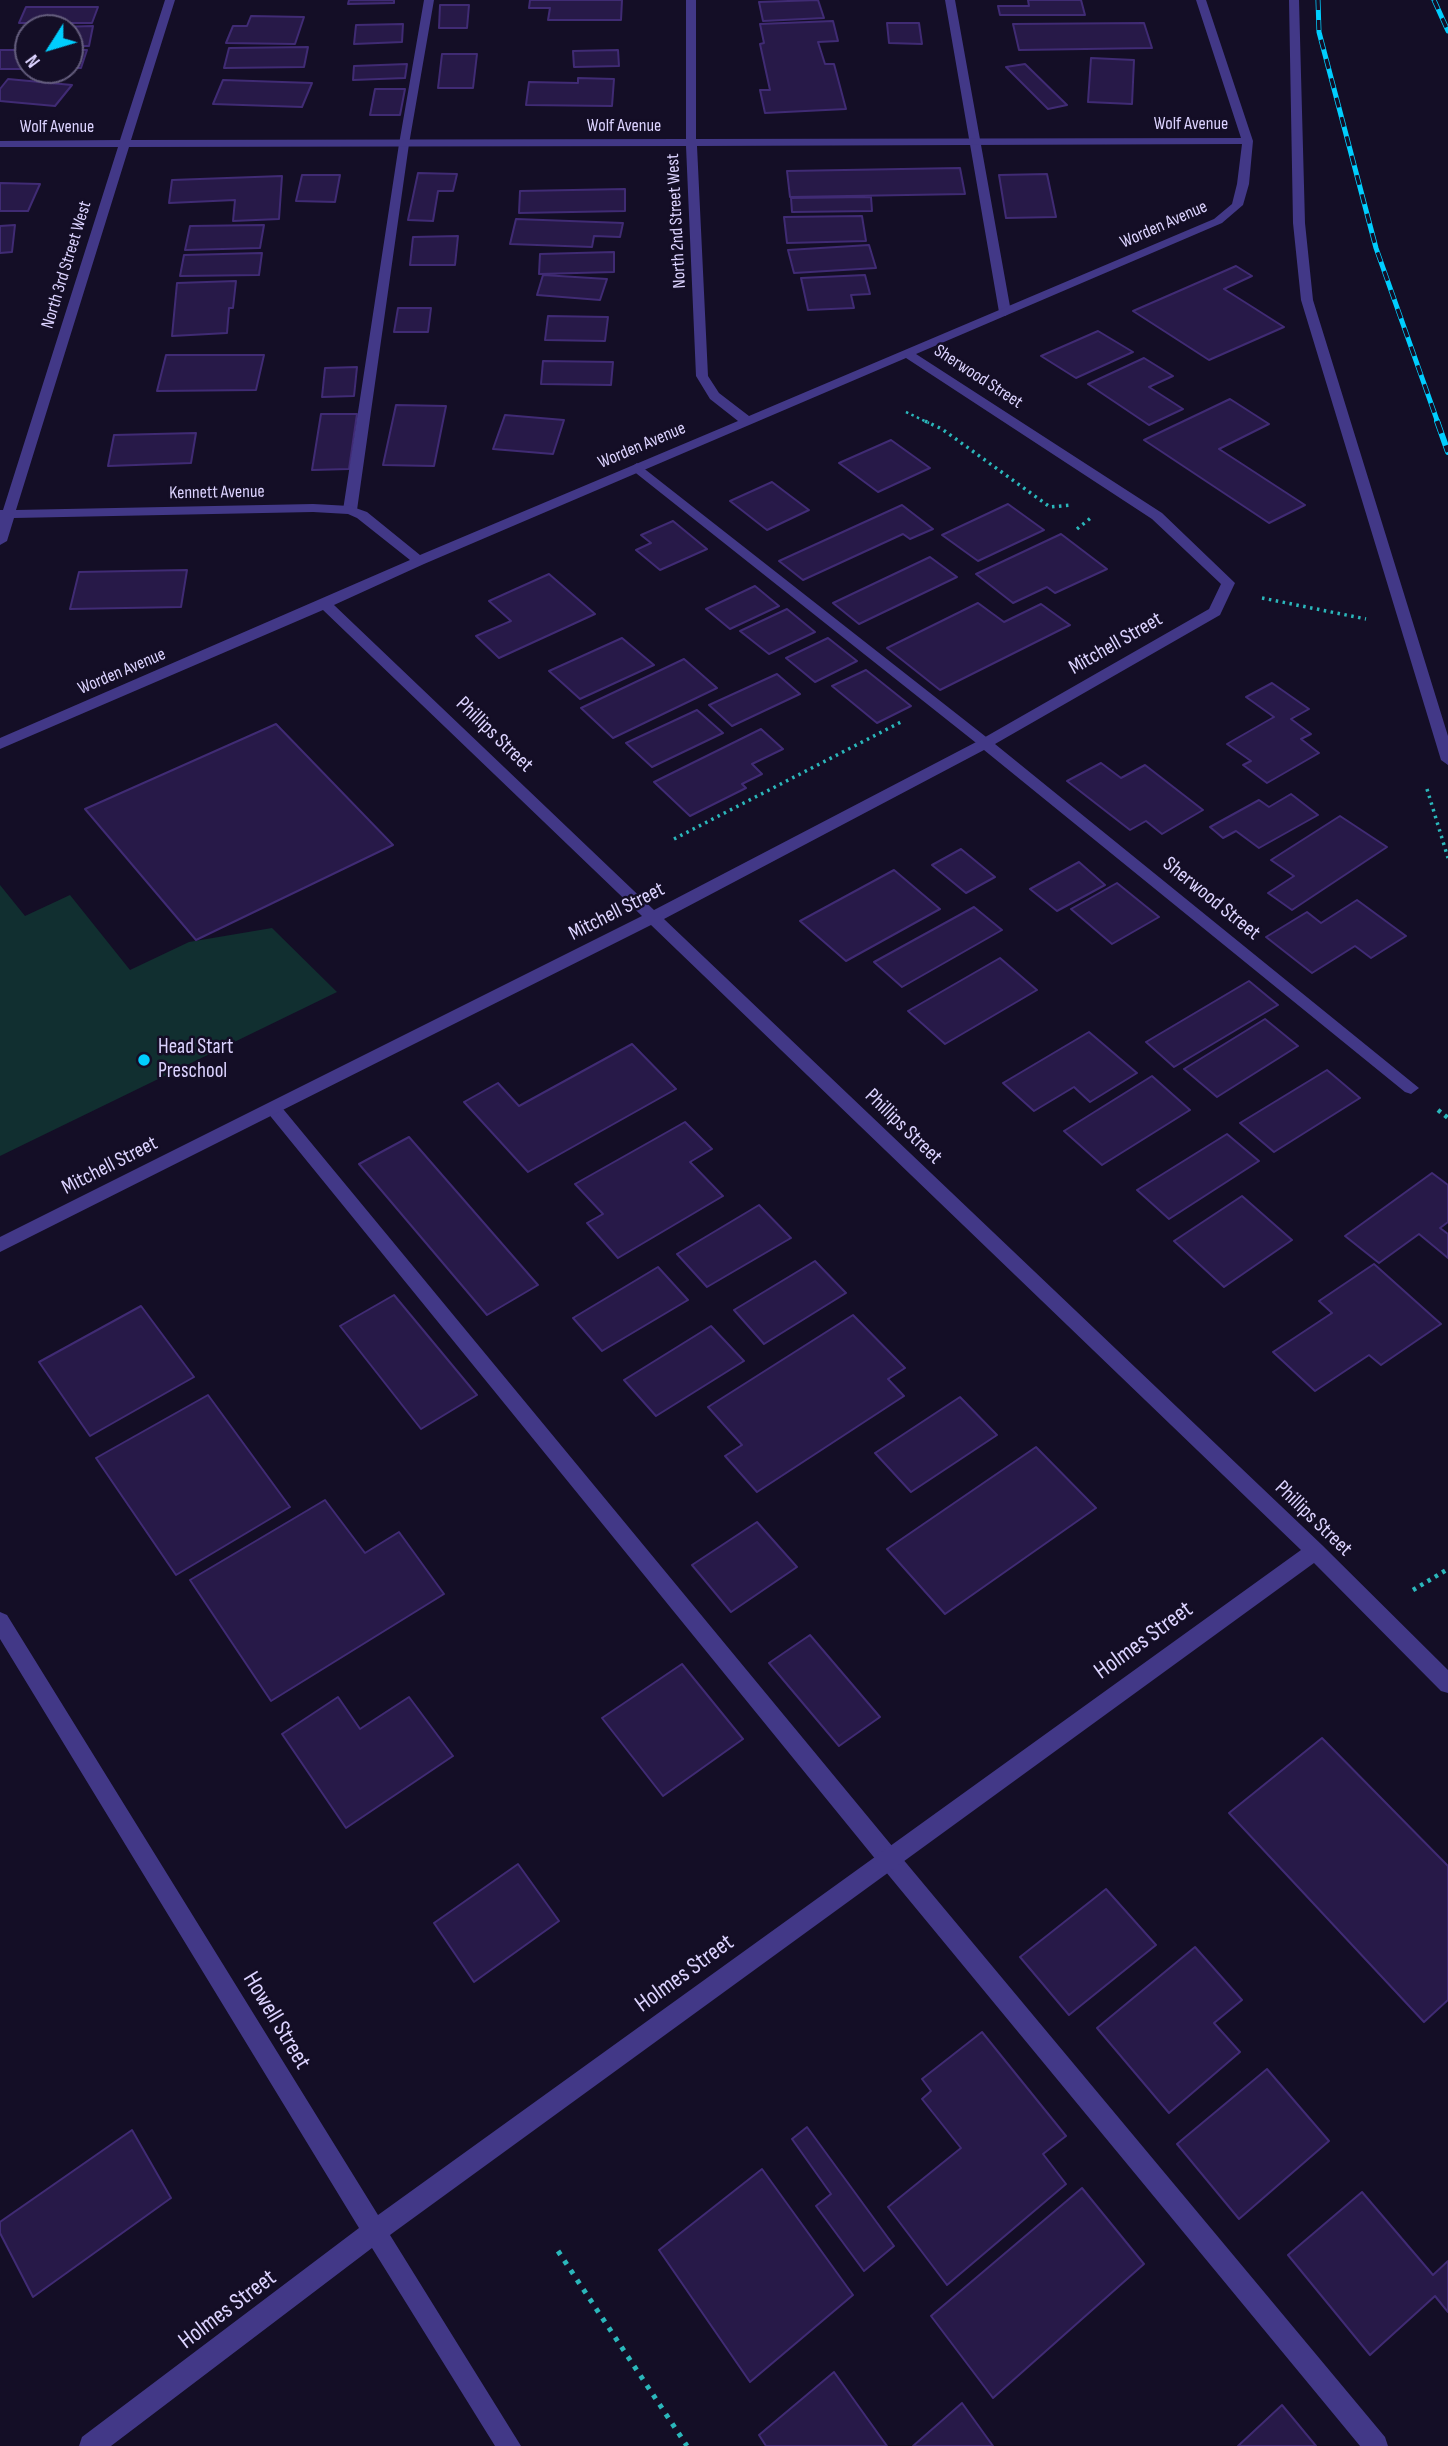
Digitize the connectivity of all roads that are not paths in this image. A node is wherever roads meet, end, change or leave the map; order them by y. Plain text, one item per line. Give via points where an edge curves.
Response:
1 (170, 0) edge
2 (429, 0) edge
3 (691, 0) edge
4 (950, 0) edge
5 (1201, 0) edge
6 (1294, 0) edge
7 (1248, 141) junction
8 (975, 142) junction
9 (0, 144) edge
10 (124, 144) junction
11 (404, 144) junction
12 (691, 144) junction
13 (1005, 313) junction
14 (908, 354) junction
15 (746, 420) junction
16 (637, 467) junction
17 (350, 510) junction
18 (4, 514) edge
19 (0, 541) edge
20 (419, 561) junction
21 (1228, 583) joint
22 (325, 604) junction
23 (985, 743) junction
24 (0, 744) edge
25 (1448, 760) edge
26 (652, 918) junction
27 (1411, 1088) dead end
28 (273, 1108) junction
29 (0, 1245) edge
30 (1315, 1550) junction
31 (0, 1621) edge
32 (1448, 1684) edge
33 (889, 1859) junction
34 (374, 2232) junction
35 (91, 2446) edge
36 (509, 2446) edge
37 (1376, 2446) edge

1 - 10 street, North 3rd Street West
2 - 11 street
3 - 12 street, North 2nd Street West
4 - 8 street
5 - 7 street
6 - 25 street via 1299,223 1307,300
7 - 8 street, Wolf Avenue
7 - 13 street, Worden Avenue via 1237,205 1218,221
8 - 12 street, Wolf Avenue
8 - 13 street
9 - 10 street, Wolf Avenue
10 - 11 street, Wolf Avenue
10 - 18 street, North 3rd Street West
11 - 12 street, Wolf Avenue
11 - 17 street
12 - 15 street, North 2nd Street West via 702,376 720,403
13 - 14 street, Worden Avenue
14 - 15 street, Worden Avenue
14 - 21 street, Sherwood Street via 1157,516
15 - 16 street, Worden Avenue
16 - 20 street, Worden Avenue
16 - 23 street, Sherwood Street
17 - 18 street, Kennett Avenue
17 - 20 street, Kennett Avenue
18 - 19 street, North 3rd Street West
20 - 22 street, Worden Avenue
21 - 23 street, Mitchell Street via 1214,612
22 - 24 street, Worden Avenue
22 - 26 street, Phillips Street
23 - 26 street, Mitchell Street
23 - 27 street, Sherwood Street
26 - 28 street, Mitchell Street
26 - 30 street, Phillips Street
28 - 29 street, Mitchell Street
28 - 33 street
30 - 32 street, Phillips Street
30 - 33 street, Holmes Street
31 - 34 street, Howell Street
33 - 34 street, Holmes Street
33 - 37 street
34 - 35 street, Holmes Street
34 - 36 street, Howell Street

